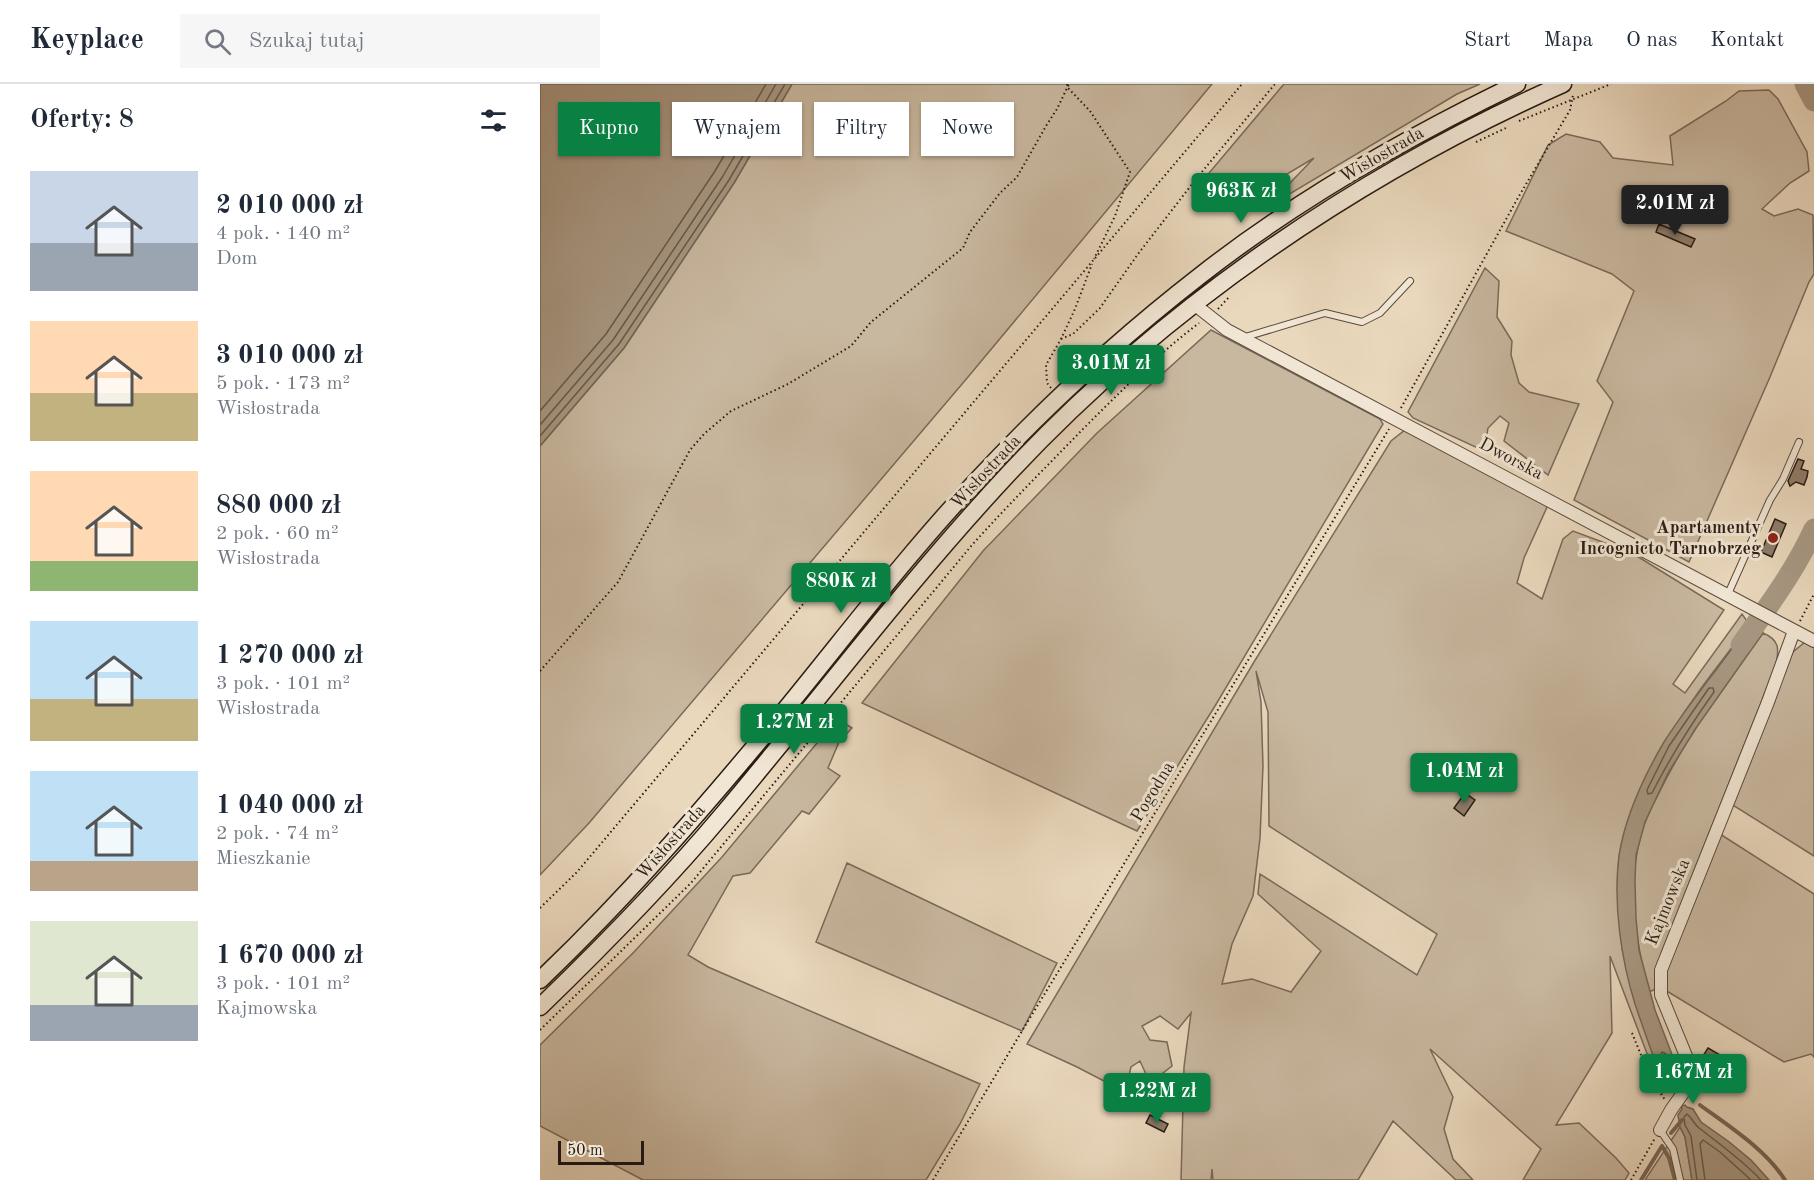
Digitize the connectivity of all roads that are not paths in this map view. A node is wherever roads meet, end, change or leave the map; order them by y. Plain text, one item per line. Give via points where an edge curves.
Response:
1 (1517, 84) edge
2 (1568, 89) edge
3 (1410, 281) dead end
4 (1182, 291) junction
5 (1194, 304) junction
6 (1241, 338) junction
7 (1799, 442) dead end
8 (1728, 594) junction
9 (1794, 631) junction
10 (1814, 641) edge
11 (540, 980) edge
12 (540, 1007) edge
13 (1660, 1130) joint
14 (1680, 1180) edge

1 - 4 main road, Wisłostrada via 1439,123 1324,190 1260,231
2 - 5 main road, Wisłostrada via 1492,117 1401,165 1284,238
3 - 6 lane via 1380,313 1362,322 1325,313
4 - 5 main road
4 - 11 main road, Wisłostrada via 1058,397 976,481 672,844
5 - 6 street, Dworska
5 - 12 main road, Wisłostrada via 1100,383 1012,470 925,568 690,853
6 - 8 street, Dworska
7 - 8 lane
8 - 9 street, Dworska
9 - 10 street, Dworska
9 - 13 street, Kajmowska via 1661,970 1660,995 1691,1068 1690,1083
13 - 14 lane via 1673,1149

